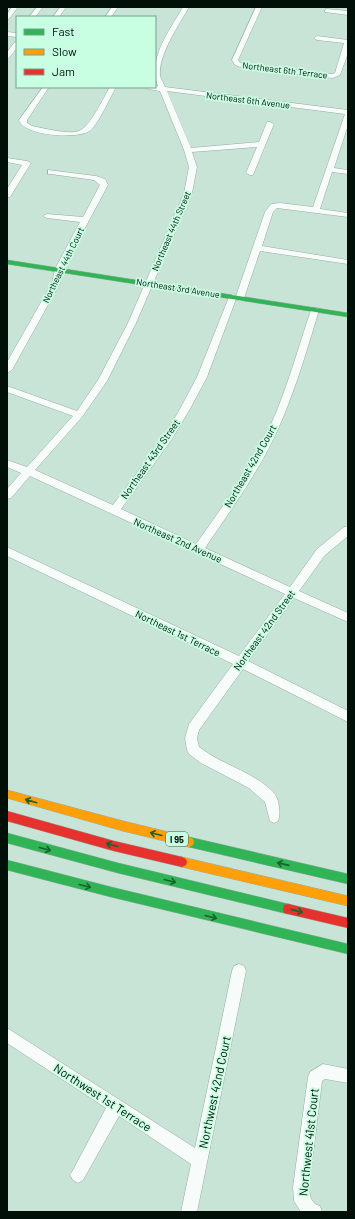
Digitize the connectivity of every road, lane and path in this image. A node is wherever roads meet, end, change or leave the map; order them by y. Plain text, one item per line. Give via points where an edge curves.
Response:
1 (15, 7) edge
2 (40, 7) edge
3 (63, 7) edge
4 (115, 7) edge
5 (186, 7) edge
6 (259, 7) edge
7 (327, 11) dead end
8 (348, 13) edge
9 (33, 16) edge
10 (57, 16) edge
11 (109, 16) edge
12 (7, 18) edge
13 (317, 38) dead end
14 (348, 42) edge
15 (7, 44) edge
16 (16, 44) edge
17 (7, 57) edge
18 (45, 88) edge
19 (112, 88) edge
20 (154, 88) edge
21 (160, 89) junction
22 (348, 113) edge
23 (270, 124) dead end
24 (262, 144) junction
25 (188, 150) junction
26 (7, 160) edge
27 (329, 169) junction
28 (51, 172) dead end
29 (348, 172) edge
30 (250, 173) dead end
31 (7, 195) edge
32 (316, 210) junction
33 (348, 215) edge
34 (47, 216) dead end
35 (84, 220) junction
36 (257, 248) junction
37 (7, 262) edge
38 (348, 262) edge
39 (59, 269) junction
40 (148, 284) junction
41 (236, 297) junction
42 (316, 310) junction
43 (348, 315) edge
44 (7, 370) edge
45 (7, 389) edge
46 (79, 415) junction
47 (7, 463) edge
48 (30, 472) junction
49 (7, 495) edge
50 (114, 511) junction
51 (348, 530) edge
52 (198, 549) junction
53 (7, 551) edge
54 (292, 592) junction
55 (348, 618) edge
56 (240, 662) junction
57 (348, 717) edge
58 (7, 794) edge
59 (7, 810) edge
60 (7, 816) edge
61 (274, 817) dead end
62 (40, 826) junction
63 (7, 838) edge
64 (7, 864) edge
65 (348, 879) edge
66 (348, 901) edge
67 (348, 923) edge
68 (348, 949) edge
69 (239, 971) dead end
70 (7, 1035) edge
71 (348, 1076) edge
72 (116, 1106) junction
73 (199, 1160) junction
74 (78, 1175) dead end
75 (190, 1212) edge
76 (314, 1212) edge

1 - 12 street
2 - 9 street
3 - 10 street
4 - 11 street
5 - 21 street, Northeast 44th Street via 160,56 156,76
6 - 14 street, Northeast 6th Terrace via 235,60 237,64 333,76 338,74
7 - 8 street
13 - 14 street
15 - 16 street
16 - 17 street
18 - 19 street via 23,120 24,124 30,128 69,134 80,133 89,128
20 - 21 street, Northeast 6th Avenue
21 - 22 street, Northeast 6th Avenue
21 - 25 street, Northeast 44th Street
22 - 27 street
23 - 24 street
24 - 25 street
24 - 30 street
25 - 40 street, Northeast 44th Street via 192,167 188,193
26 - 31 street via 27,163
27 - 29 street
27 - 32 street
28 - 35 street, Northeast 44th Court via 102,181 104,185
32 - 33 street
32 - 36 street, Northeast 43rd Street via 274,206 269,212
34 - 35 street
35 - 39 street, Northeast 44th Court
36 - 38 street
36 - 41 street, Northeast 43rd Street
37 - 39 main road, Northeast 3rd Avenue
39 - 40 main road, Northeast 3rd Avenue
39 - 44 street, Northeast 44th Court via 56,283
40 - 41 main road, Northeast 3rd Avenue
40 - 46 street, Northeast 44th Street via 132,323 102,381
41 - 42 main road, Northeast 3rd Avenue
41 - 50 street, Northeast 43rd Street via 202,377 169,437
42 - 43 main road, Northeast 3rd Avenue
42 - 52 street, Northeast 42nd Court via 290,390 270,436 242,484
45 - 46 street
46 - 48 street, Northeast 44th Street
47 - 48 street, Northeast 2nd Avenue
48 - 49 street, Northeast 44th Street
48 - 50 street, Northeast 2nd Avenue
50 - 52 street, Northeast 2nd Avenue
51 - 54 street, Northeast 42nd Street via 321,552
52 - 54 street, Northeast 2nd Avenue
53 - 56 street, Northeast 1st Terrace
54 - 55 street, Northeast 2nd Avenue
54 - 56 street, Northeast 42nd Street
56 - 57 street, Northeast 1st Terrace
56 - 61 street, Northeast 42nd Street via 193,728 193,750 253,784 271,799
65 -> 58 main road, I 95 via 123,826
59 - 62 main road
60 - 62 main road
66 -> 62 main road
63 -> 67 main road via 131,871
64 -> 68 main road via 111,892
69 - 73 street, Northwest 42nd Court
70 - 72 street, Northwest 1st Terrace
71 - 76 street, Northwest 41st Court via 323,1071 315,1078 301,1187 302,1201
72 - 73 street, Northwest 1st Terrace
72 - 74 street
73 - 75 street, Northwest 42nd Court

